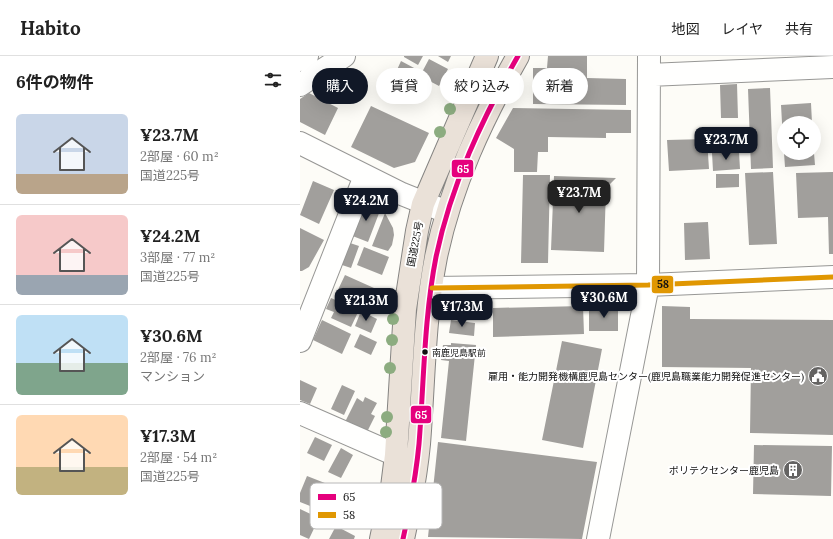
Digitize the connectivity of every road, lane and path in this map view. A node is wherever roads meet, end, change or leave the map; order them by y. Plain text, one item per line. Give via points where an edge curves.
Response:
1 (307, 56) edge
2 (327, 56) edge
3 (344, 56) edge
4 (518, 56) edge
5 (486, 57) edge
6 (300, 60) edge
7 (649, 66) edge
8 (833, 67) edge
9 (300, 74) edge
10 (300, 85) edge
11 (300, 143) edge
12 (365, 176) junction
13 (423, 204) junction
14 (447, 212) junction
15 (833, 277) edge
16 (648, 285) junction
17 (432, 288) junction
18 (302, 327) edge
19 (300, 413) edge
20 (396, 455) junction
21 (392, 483) edge
22 (414, 483) edge
23 (382, 529) edge
24 (405, 529) edge
25 (380, 539) edge
26 (403, 539) edge
27 (598, 539) edge

1 - 6 street
2 - 9 street
3 - 10 street
4 - 14 highway via 499,90 459,177
5 - 13 highway, 国道225号
7 - 8 street
7 - 16 street
11 - 12 street
12 - 13 street
12 - 18 street
13 - 14 street
13 - 20 highway, 国道225号 via 413,250 405,309
14 - 17 highway via 436,257
15 - 16 street
16 - 17 street
16 - 27 street
17 - 22 highway
19 - 20 street
20 - 21 highway, 国道225号
23 - 25 highway, 国道225号
24 - 26 highway

